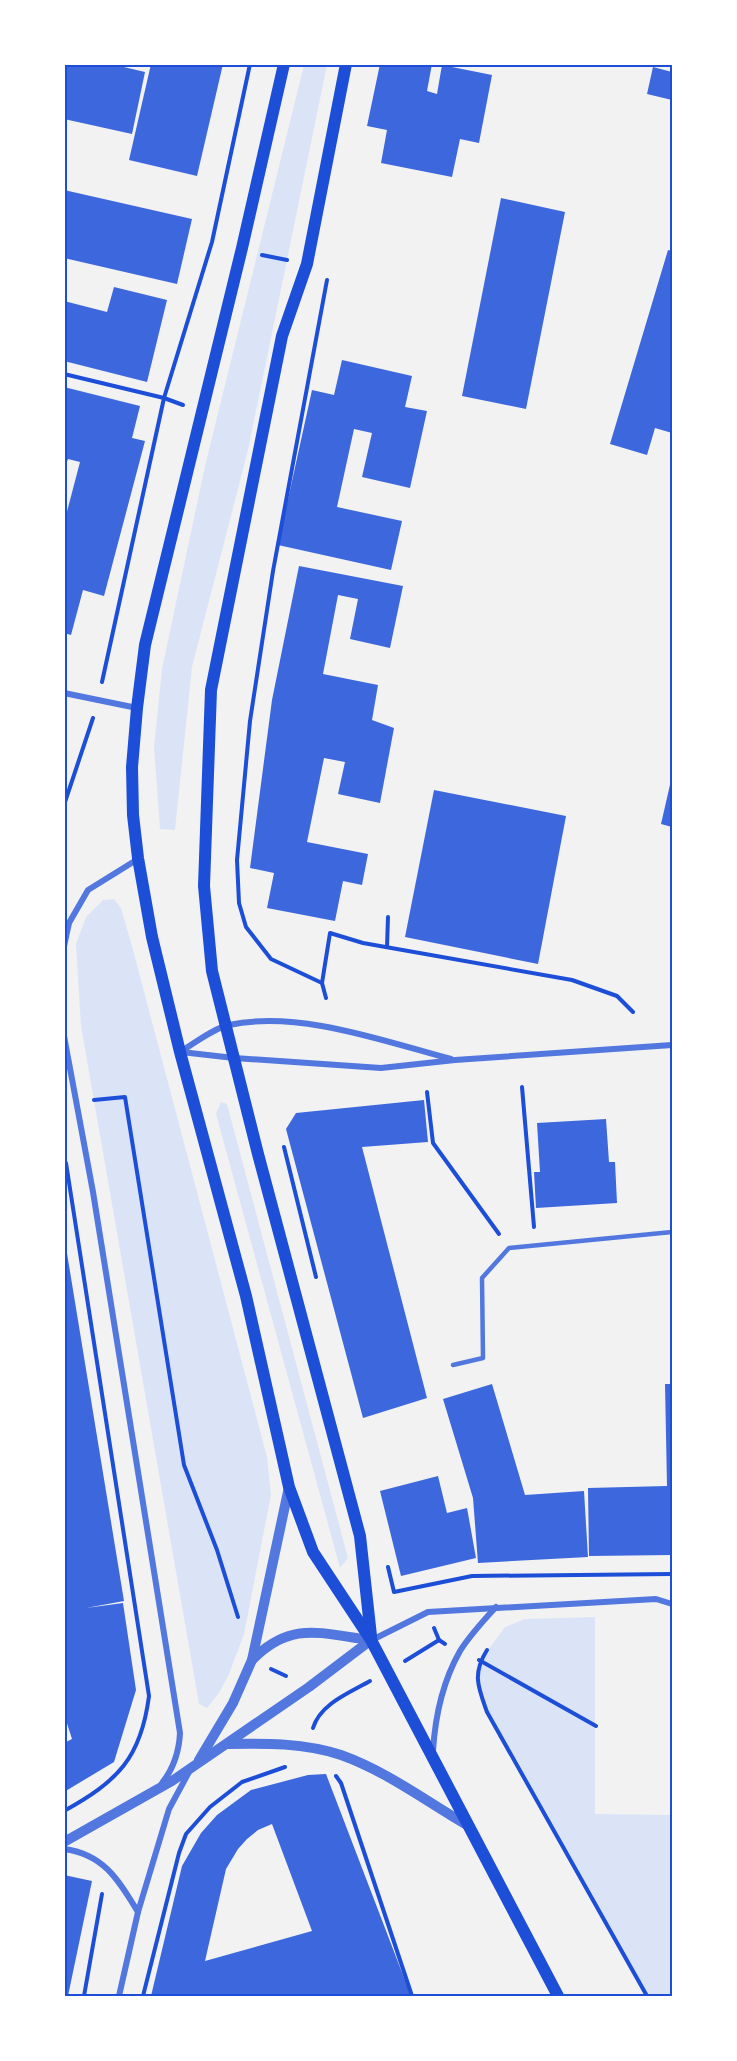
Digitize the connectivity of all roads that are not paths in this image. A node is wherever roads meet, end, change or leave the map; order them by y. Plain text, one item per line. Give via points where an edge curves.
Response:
1 (284, 64) edge
2 (346, 64) edge
3 (64, 693) edge
4 (137, 708) junction
5 (138, 858) junction
6 (64, 946) edge
7 (226, 1025) junction
8 (64, 1036) edge
9 (672, 1045) edge
10 (180, 1052) junction
11 (234, 1058) junction
12 (455, 1060) junction
13 (672, 1232) edge
14 (453, 1365) dead end
15 (289, 1487) junction
16 (672, 1604) edge
17 (496, 1607) junction
18 (371, 1640) junction
19 (252, 1660) junction
20 (226, 1744) junction
21 (432, 1757) junction
22 (192, 1767) junction
23 (156, 1791) junction
24 (467, 1825) junction
25 (64, 1842) edge
26 (64, 1849) edge
27 (138, 1912) junction
28 (118, 1996) edge
29 (558, 1996) edge

1 - 4 main road via 145,645
2 - 7 main road via 307,264 282,336 211,690 204,886 213,970
3 - 4 street
4 - 5 main road via 132,767
5 - 6 street via 88,890 69,923
5 - 10 main road via 152,938
7 - 10 street
7 - 11 main road
7 - 12 street via 270,1021 321,1024
8 - 23 street via 180,1732 175,1761
9 - 12 street
10 - 11 street
10 - 15 main road via 246,1296
11 - 12 street via 381,1068
11 - 18 main road via 360,1536
13 - 14 lane via 509,1248 482,1278 483,1358
15 - 18 main road via 313,1552
15 - 19 street
16 - 17 street via 656,1599
17 - 18 street via 428,1612
17 - 21 street via 460,1652 450,1675 434,1729
18 - 19 street via 297,1633 274,1640
18 - 20 street
18 - 21 main road
19 - 22 street via 216,1734
20 - 22 street
20 - 24 street via 283,1744 342,1756 381,1773
21 - 24 main road
22 - 23 street
22 - 27 street via 169,1809
23 - 25 street
24 - 29 main road
26 - 27 street via 90,1855 103,1863
27 - 28 street

